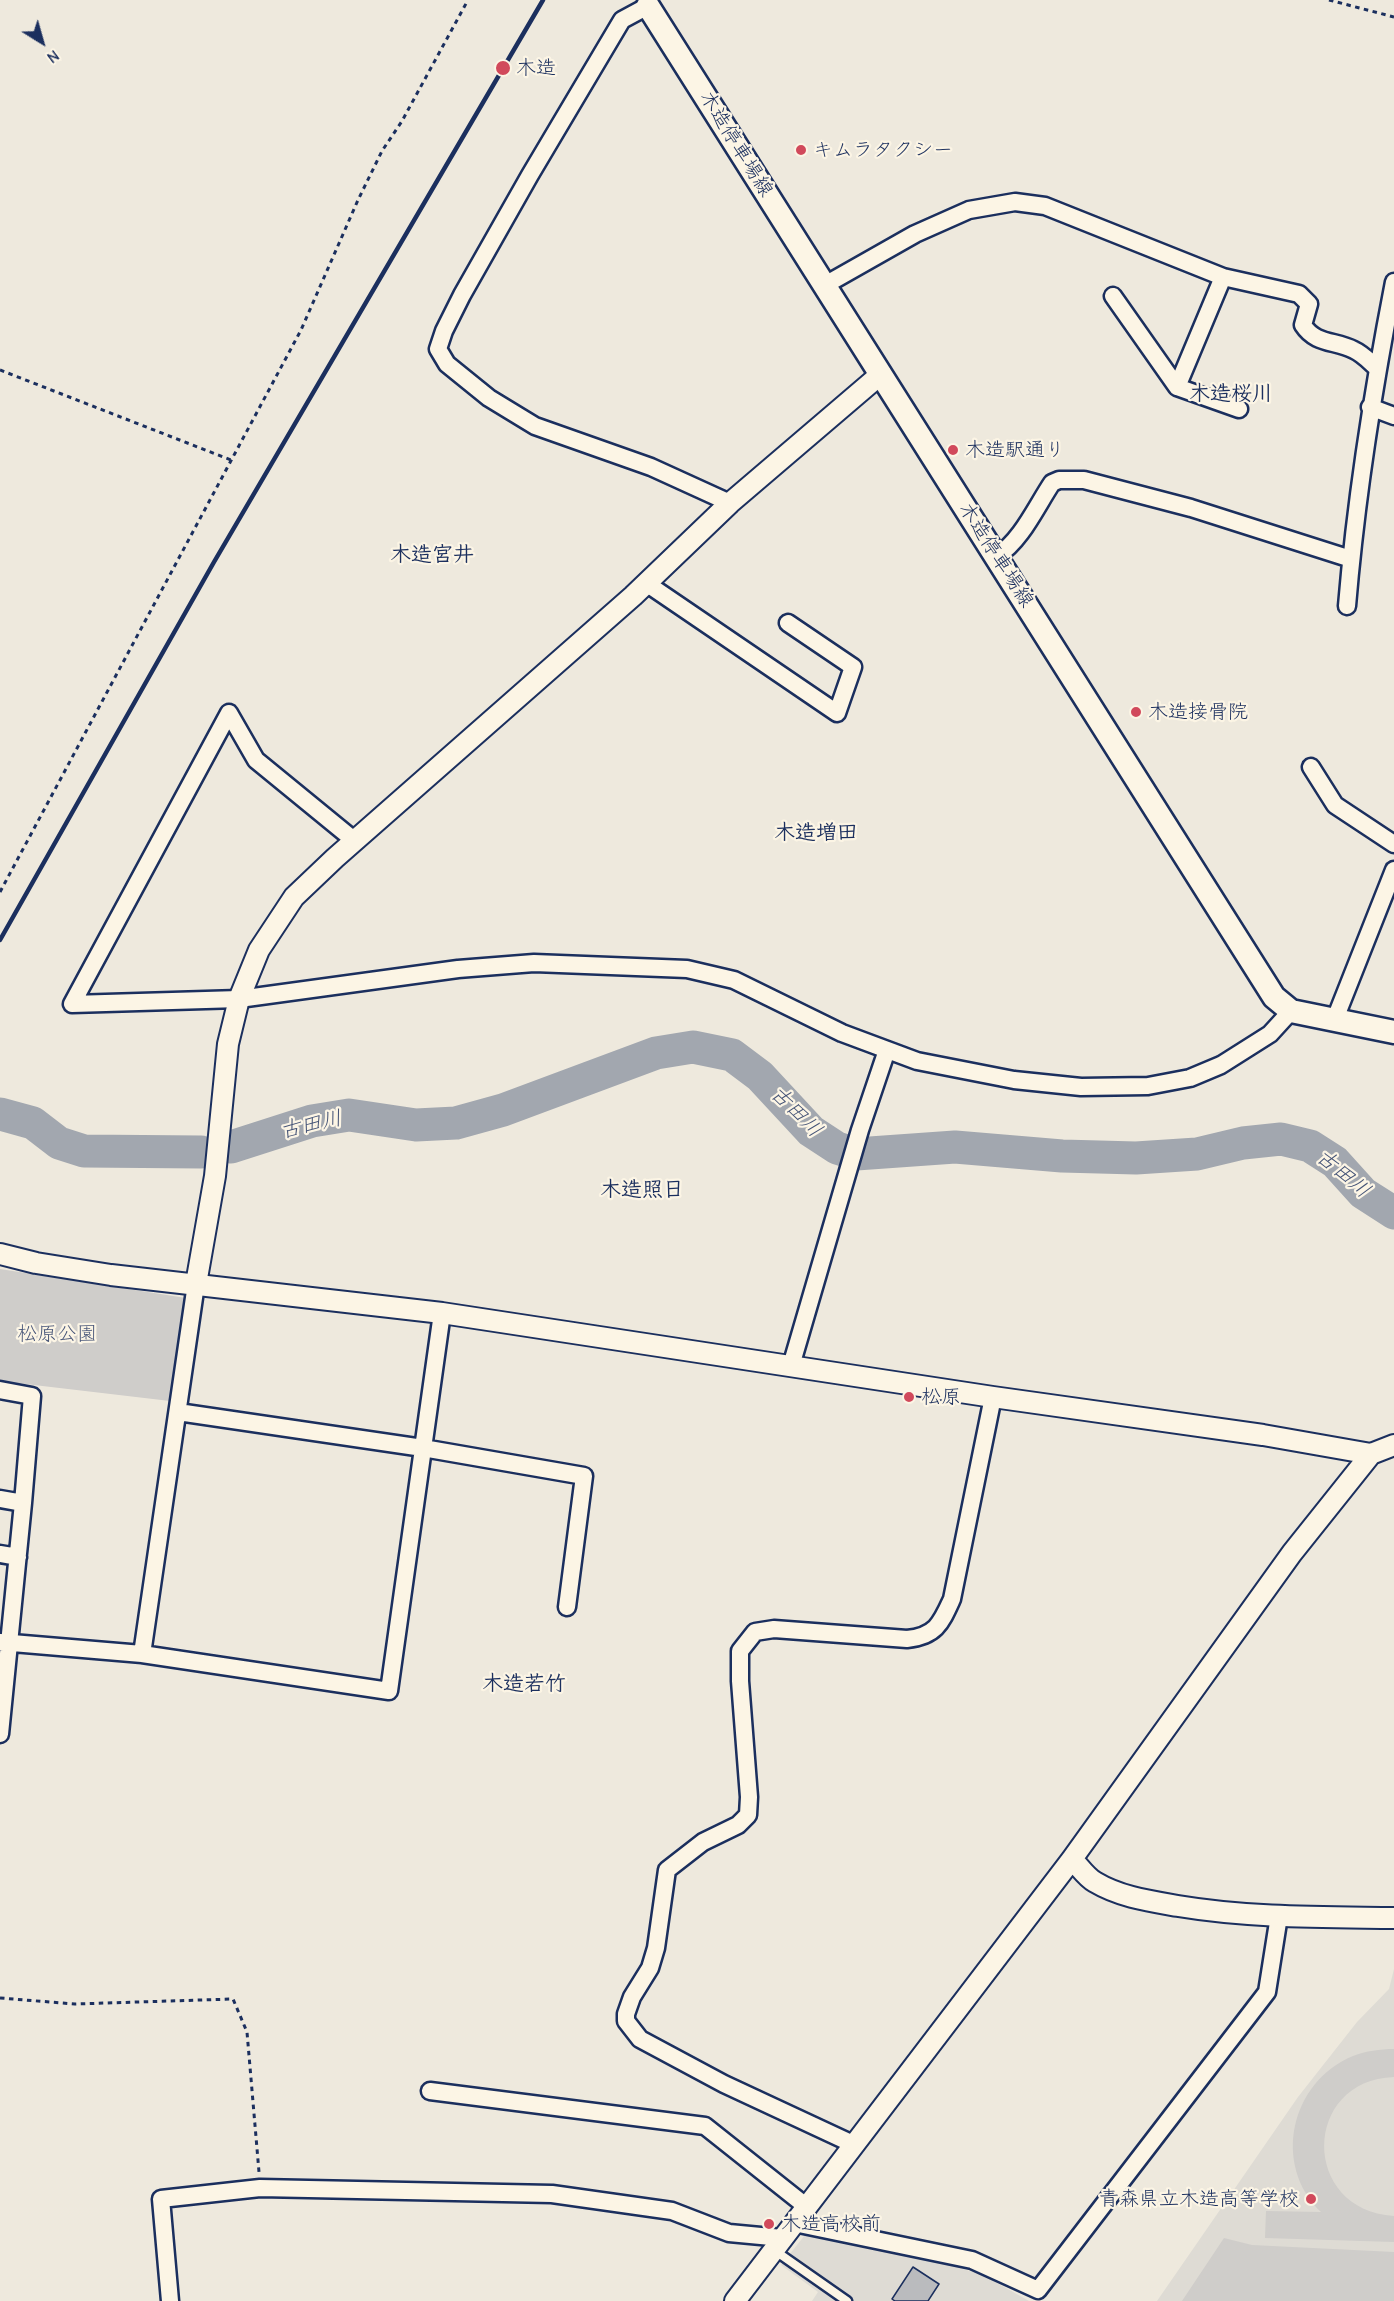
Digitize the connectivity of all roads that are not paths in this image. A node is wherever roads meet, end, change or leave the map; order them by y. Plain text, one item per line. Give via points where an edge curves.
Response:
1 (647, 3) edge
2 (1223, 278) junction
3 (1394, 282) edge
4 (825, 285) junction
5 (1113, 296) dead end
6 (1377, 368) junction
7 (881, 374) junction
8 (1177, 387) junction
9 (1370, 407) junction
10 (1239, 409) dead end
11 (1394, 416) edge
12 (730, 503) junction
13 (997, 556) junction
14 (1351, 559) junction
15 (646, 583) junction
16 (1347, 606) dead end
17 (788, 623) dead end
18 (1311, 767) dead end
19 (355, 841) junction
20 (1394, 844) edge
21 (1394, 870) edge
22 (239, 999) junction
23 (1291, 1011) junction
24 (1335, 1019) junction
25 (1394, 1032) edge
26 (887, 1050) junction
27 (0, 1254) edge
28 (196, 1284) junction
29 (442, 1313) junction
30 (791, 1366) junction
31 (0, 1390) edge
32 (993, 1397) junction
33 (178, 1412) junction
34 (1394, 1445) edge
35 (423, 1448) junction
36 (1371, 1454) junction
37 (0, 1499) edge
38 (23, 1503) junction
39 (0, 1554) edge
40 (18, 1557) junction
41 (567, 1607) dead end
42 (5, 1643) edge
43 (142, 1654) junction
44 (0, 1734) edge
45 (1072, 1859) junction
46 (1279, 1916) junction
47 (1394, 1918) edge
48 (430, 2091) dead end
49 (855, 2145) junction
50 (807, 2207) junction
51 (783, 2237) junction
52 (170, 2301) edge
53 (735, 2301) edge
54 (847, 2301) edge

1 - 4 main road, 木造停車場線
1 - 12 street via 622,21 468,285 438,349 447,364 489,398 535,426 651,467
2 - 4 street via 1045,206 1015,202 969,210 915,234
2 - 6 street via 1299,294 1309,304 1303,325 1309,335 1352,348
2 - 8 street
3 - 6 street
4 - 7 main road, 木造停車場線
5 - 8 street
6 - 9 street
7 - 12 street
7 - 13 main road, 木造停車場線
8 - 10 street
9 - 11 street
9 - 14 street
12 - 15 street
13 - 14 street via 1018,535 1052,483 1084,480 1191,508
13 - 23 main road, 木造停車場線 via 1274,997
14 - 16 street
15 - 17 street via 837,713 853,668
15 - 19 street
18 - 20 street via 1335,805
19 - 22 street via 294,897 259,950
19 - 22 street via 256,760 229,713 72,1004
21 - 24 street
22 - 26 street via 458,969 534,963 687,969 734,980 842,1033
22 - 28 street via 228,1044 215,1176
23 - 24 main road
23 - 26 street via 1270,1034 1221,1065 1190,1078 1148,1086 1081,1087 1014,1080 917,1061
24 - 25 main road
26 - 30 street
27 - 28 street via 100,1273
28 - 29 street
28 - 33 street
29 - 30 street
29 - 35 street
30 - 32 street
31 - 38 street via 32,1396
32 - 36 street
32 - 49 street via 952,1599 942,1621 924,1637 907,1639 774,1629 755,1632 740,1651 748,1815 667,1870 656,1948 626,2014 626,2021 640,2039 724,2084
33 - 35 street
33 - 43 street
34 - 36 street
35 - 41 street via 584,1476
35 - 43 street via 389,1691
36 - 45 street via 1292,1553
37 - 38 street
38 - 40 street
39 - 40 street
40 - 42 street
42 - 43 street
42 - 44 street
45 - 46 street via 1092,1881 1119,1894 1216,1912
45 - 49 street
46 - 47 street
46 - 51 street via 1267,1992 1038,2290 972,2260
48 - 50 street via 705,2126
49 - 50 street
50 - 51 street
51 - 52 street via 729,2233 672,2211 552,2194 260,2188 161,2199
51 - 53 street
51 - 54 lane

